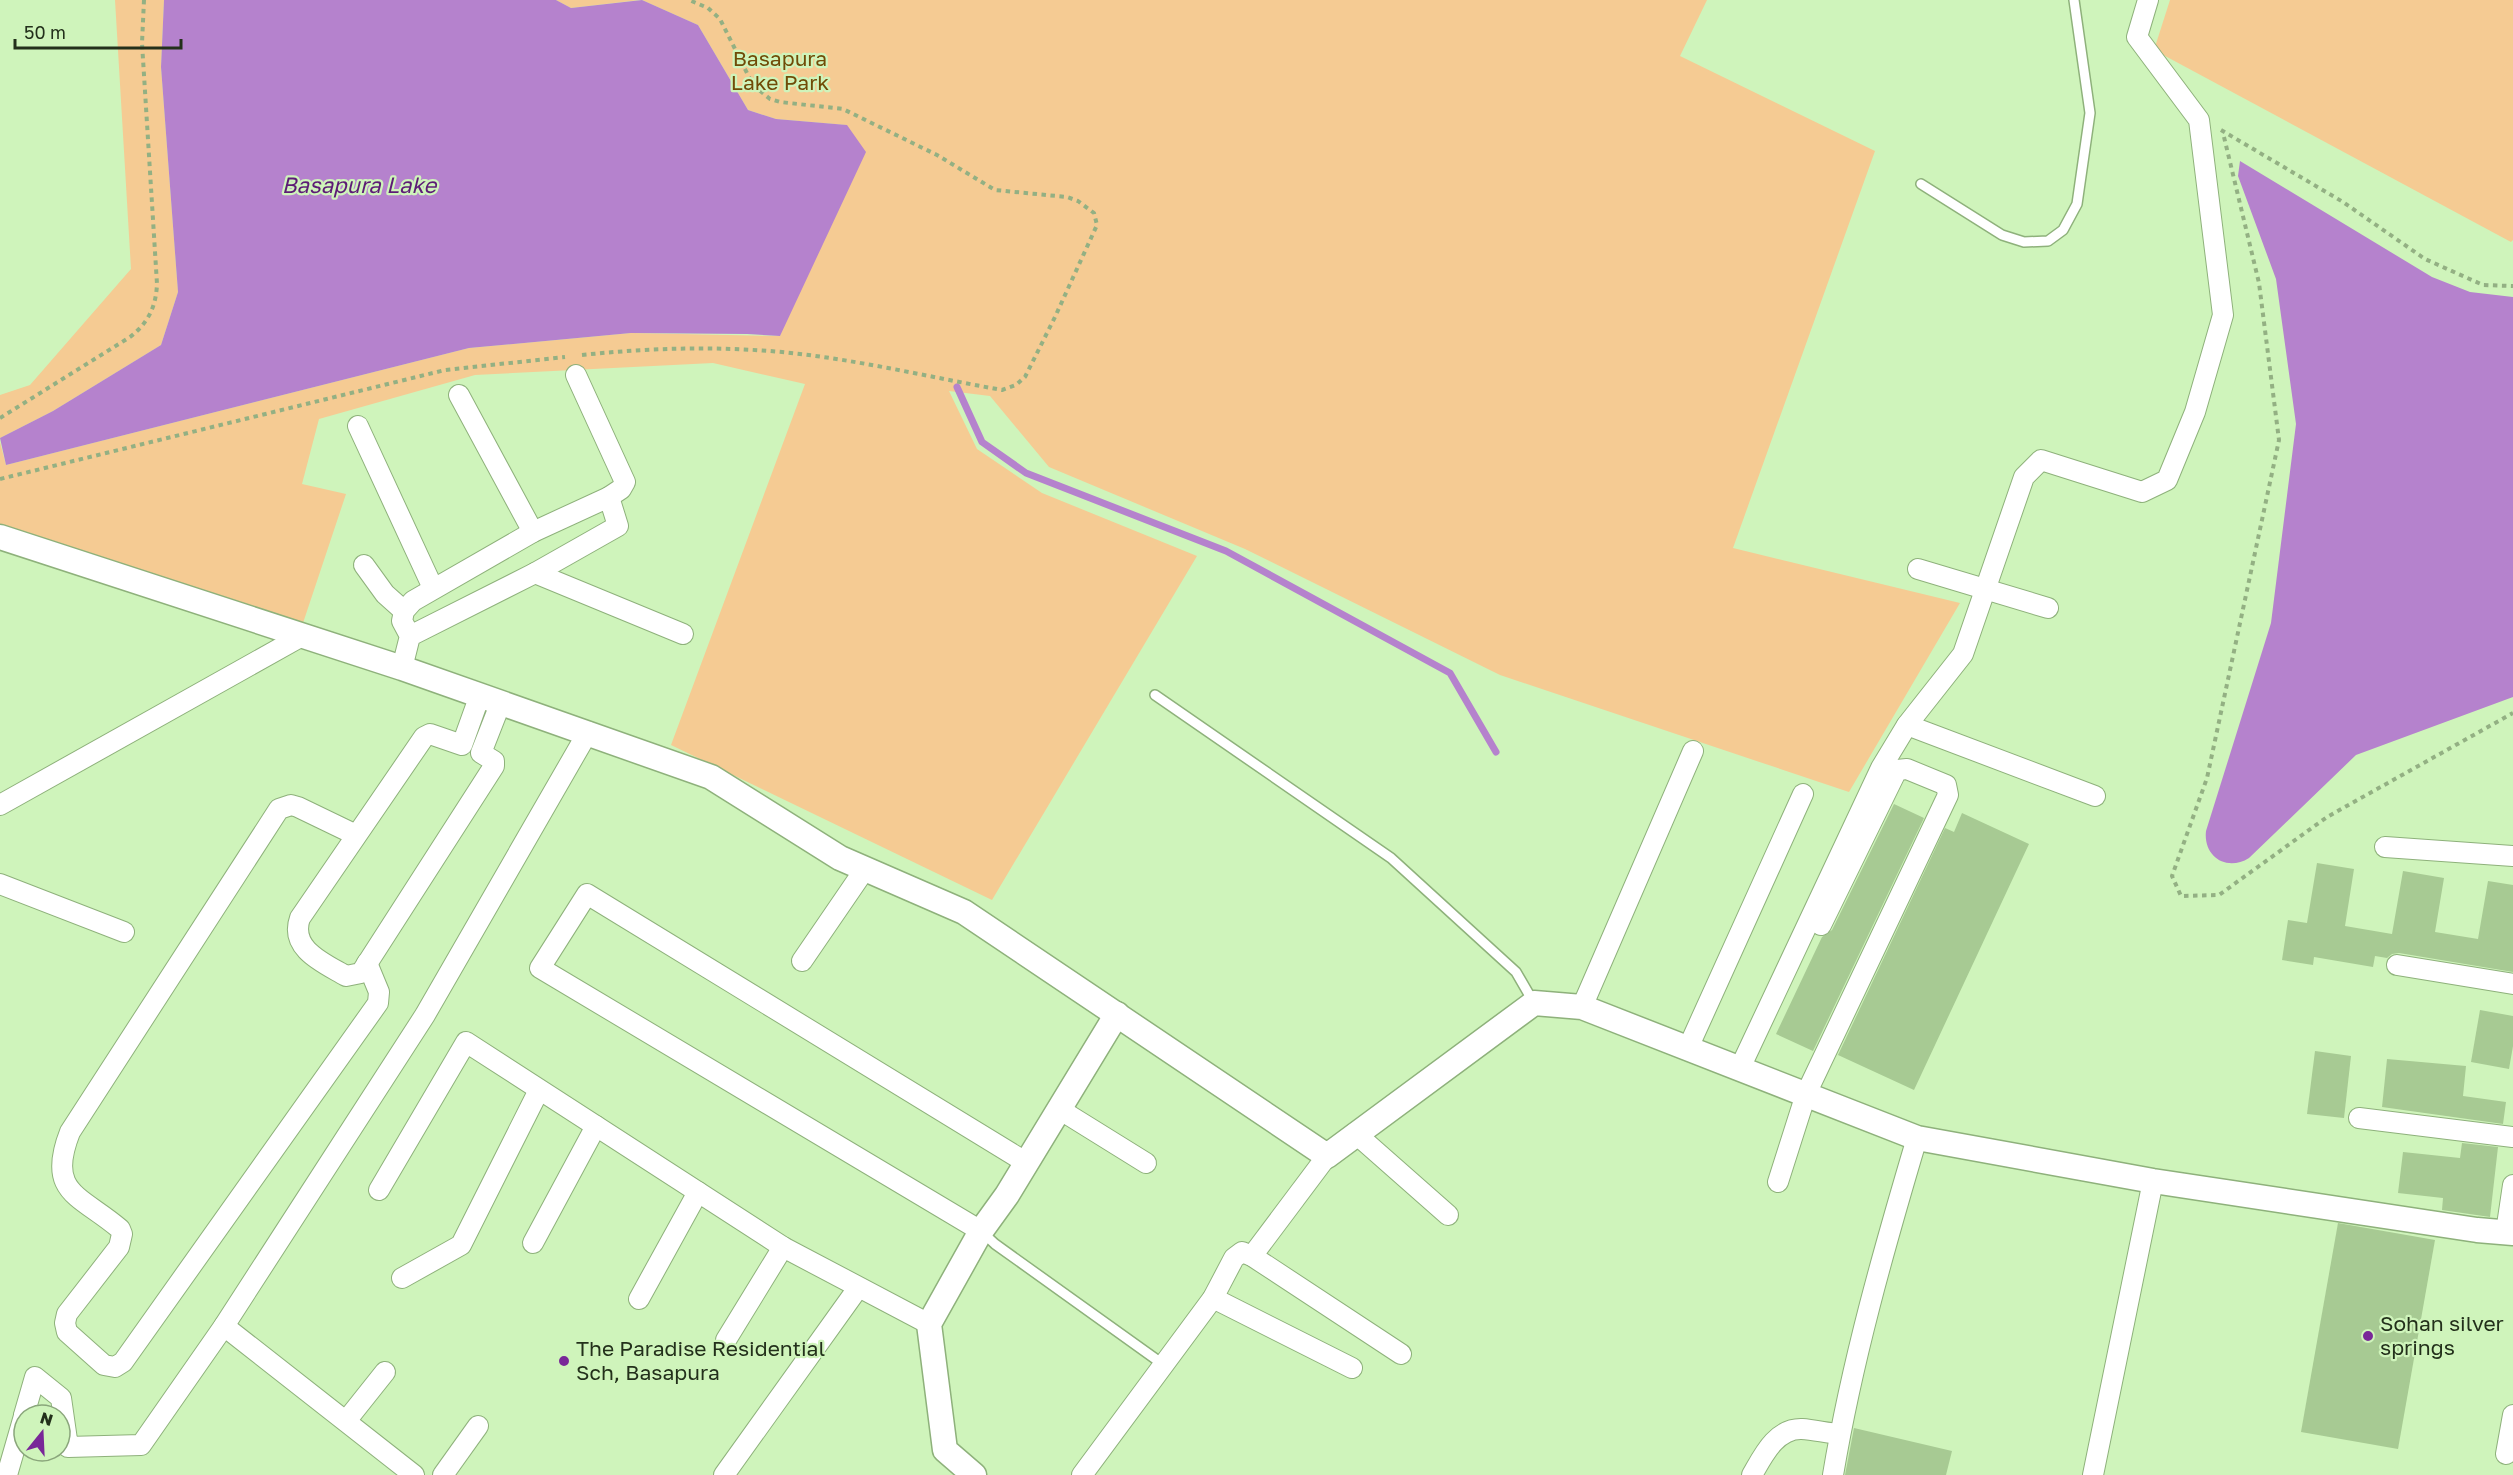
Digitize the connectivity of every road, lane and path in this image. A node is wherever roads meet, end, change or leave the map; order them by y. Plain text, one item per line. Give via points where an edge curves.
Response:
1 (144, 0) edge
2 (689, 0) edge
3 (2074, 0) edge
4 (2148, 0) edge
5 (2199, 120) junction
6 (2222, 130) junction
7 (1921, 184) dead end
8 (2513, 286) edge
9 (576, 375) dead end
10 (459, 395) dead end
11 (0, 418) edge
12 (358, 426) dead end
13 (0, 479) edge
14 (609, 496) junction
15 (533, 532) junction
16 (0, 537) edge
17 (364, 565) dead end
18 (1918, 569) dead end
19 (535, 573) junction
20 (433, 588) junction
21 (1986, 590) junction
22 (2048, 608) dead end
23 (404, 611) junction
24 (682, 634) dead end
25 (303, 636) junction
26 (410, 636) junction
27 (402, 668) junction
28 (1155, 695) dead end
29 (491, 698) junction
30 (2513, 713) edge
31 (1907, 725) junction
32 (588, 732) junction
33 (462, 746) junction
34 (1693, 751) dead end
35 (481, 753) junction
36 (1803, 794) dead end
37 (2095, 796) dead end
38 (0, 805) edge
39 (356, 836) junction
40 (2385, 847) dead end
41 (2513, 856) edge
42 (865, 869) junction
43 (0, 884) edge
44 (124, 932) dead end
45 (802, 961) dead end
46 (367, 963) junction
47 (2397, 965) dead end
48 (2513, 984) edge
49 (1534, 1003) junction
50 (1582, 1007) junction
51 (1117, 1014) junction
52 (1688, 1048) junction
53 (1746, 1071) junction
54 (539, 1090) junction
55 (1806, 1094) junction
56 (1059, 1109) junction
57 (2359, 1118) dead end
58 (596, 1126) junction
59 (1355, 1133) junction
60 (2513, 1137) edge
61 (1917, 1138) junction
62 (1327, 1156) junction
63 (1027, 1163) junction
64 (1146, 1163) dead end
65 (2152, 1181) junction
66 (1778, 1182) dead end
67 (2513, 1185) edge
68 (379, 1190) dead end
69 (698, 1192) junction
70 (1448, 1215) dead end
71 (981, 1231) junction
72 (2510, 1232) edge
73 (533, 1243) dead end
74 (783, 1247) junction
75 (1252, 1256) junction
76 (402, 1278) dead end
77 (858, 1288) junction
78 (1213, 1298) junction
79 (639, 1299) dead end
80 (929, 1324) junction
81 (224, 1326) junction
82 (726, 1340) dead end
83 (1401, 1354) dead end
84 (1164, 1365) junction
85 (1352, 1368) dead end
86 (386, 1372) dead end
87 (27, 1403) edge
88 (62, 1403) edge
89 (2513, 1414) edge
90 (346, 1421) junction
91 (478, 1426) dead end
92 (1840, 1434) junction
93 (72, 1447) edge
94 (2506, 1454) dead end
95 (12, 1457) edge
96 (7, 1475) edge
97 (414, 1475) edge
98 (443, 1475) edge
99 (724, 1475) edge
100 (974, 1475) edge
101 (1082, 1475) edge
102 (1752, 1475) edge
103 (1833, 1475) edge
104 (2093, 1475) edge

1 - 11 path via 142,43 157,284 153,309 140,330
2 - 13 path via 708,8 720,19 753,85 770,99 843,109 938,155 995,190 1067,197 1091,209 1097,225 1021,381 1002,390 773,352 688,348 606,353 445,370
3 - 7 lane via 2090,113 2077,204 2063,230 2048,241 2024,242 2002,235
4 - 5 street via 2137,37
5 - 6 path
5 - 21 street via 2223,315 2195,412 2167,480 2142,492 2041,460 2024,477
6 - 8 path via 2343,202 2426,259 2483,285
6 - 30 path via 2259,283 2279,440 2207,778 2172,876 2181,896 2219,895 2327,817
9 - 14 street via 625,482
10 - 15 street
12 - 20 street
14 - 15 street
14 - 19 street via 618,526
15 - 20 street
16 - 25 street
17 - 23 street via 385,594
18 - 21 street
19 - 24 street
19 - 26 street
20 - 23 street
21 - 22 street
21 - 31 street via 1963,654
23 - 26 street via 402,621
25 - 27 street
25 - 38 street
26 - 27 street
27 - 29 street
28 - 49 lane via 1391,858 1516,972
29 - 32 street
29 - 33 street
29 - 35 street
31 - 37 street
31 - 53 street via 1876,779
32 - 42 street via 711,777 840,858
32 - 81 street via 425,1015
33 - 35 street
33 - 39 street via 430,734 424,737
34 - 50 street
35 - 46 street via 495,765
36 - 52 street
39 - 46 street via 297,927 298,937 310,954 346,976 361,973
39 - 46 street via 298,807 279,809 70,1132 63,1148 63,1181 122,1234 119,1247 67,1314 65,1323 67,1332 104,1365 123,1362 378,1003 379,992
40 - 41 street
42 - 45 street
42 - 51 street via 964,912
43 - 44 street
47 - 48 street
49 - 50 street
49 - 59 street
50 - 52 street
51 - 56 street
51 - 62 street
52 - 53 street
53 - 55 street
53 - 55 street via 1767,1036 1897,770 1907,769 1946,785 1948,795
54 - 58 street
54 - 68 street via 466,1042
54 - 76 street via 460,1245
55 - 61 street
55 - 66 street
56 - 63 street
56 - 64 street
57 - 60 street
58 - 69 street
58 - 73 street
59 - 62 street
59 - 70 street
61 - 65 street
61 - 92 street
62 - 75 street
63 - 71 street
63 - 71 street via 587,894 540,968
65 - 72 street via 2467,1229
65 - 104 street
67 - 72 street
69 - 74 street
69 - 79 street
71 - 80 street
71 - 84 lane
74 - 77 street
74 - 82 street
75 - 78 street via 1242,1252 1234,1258
75 - 83 street
77 - 80 street
77 - 99 street
78 - 84 street
78 - 85 street
80 - 100 street via 945,1449
81 - 90 street
81 - 93 street via 141,1445
84 - 101 street
86 - 90 street
87 - 88 street via 35,1377 61,1398
89 - 94 street
90 - 97 street
91 - 98 street
92 - 102 street via 1800,1429 1783,1434 1766,1451
92 - 103 street
95 - 96 street

